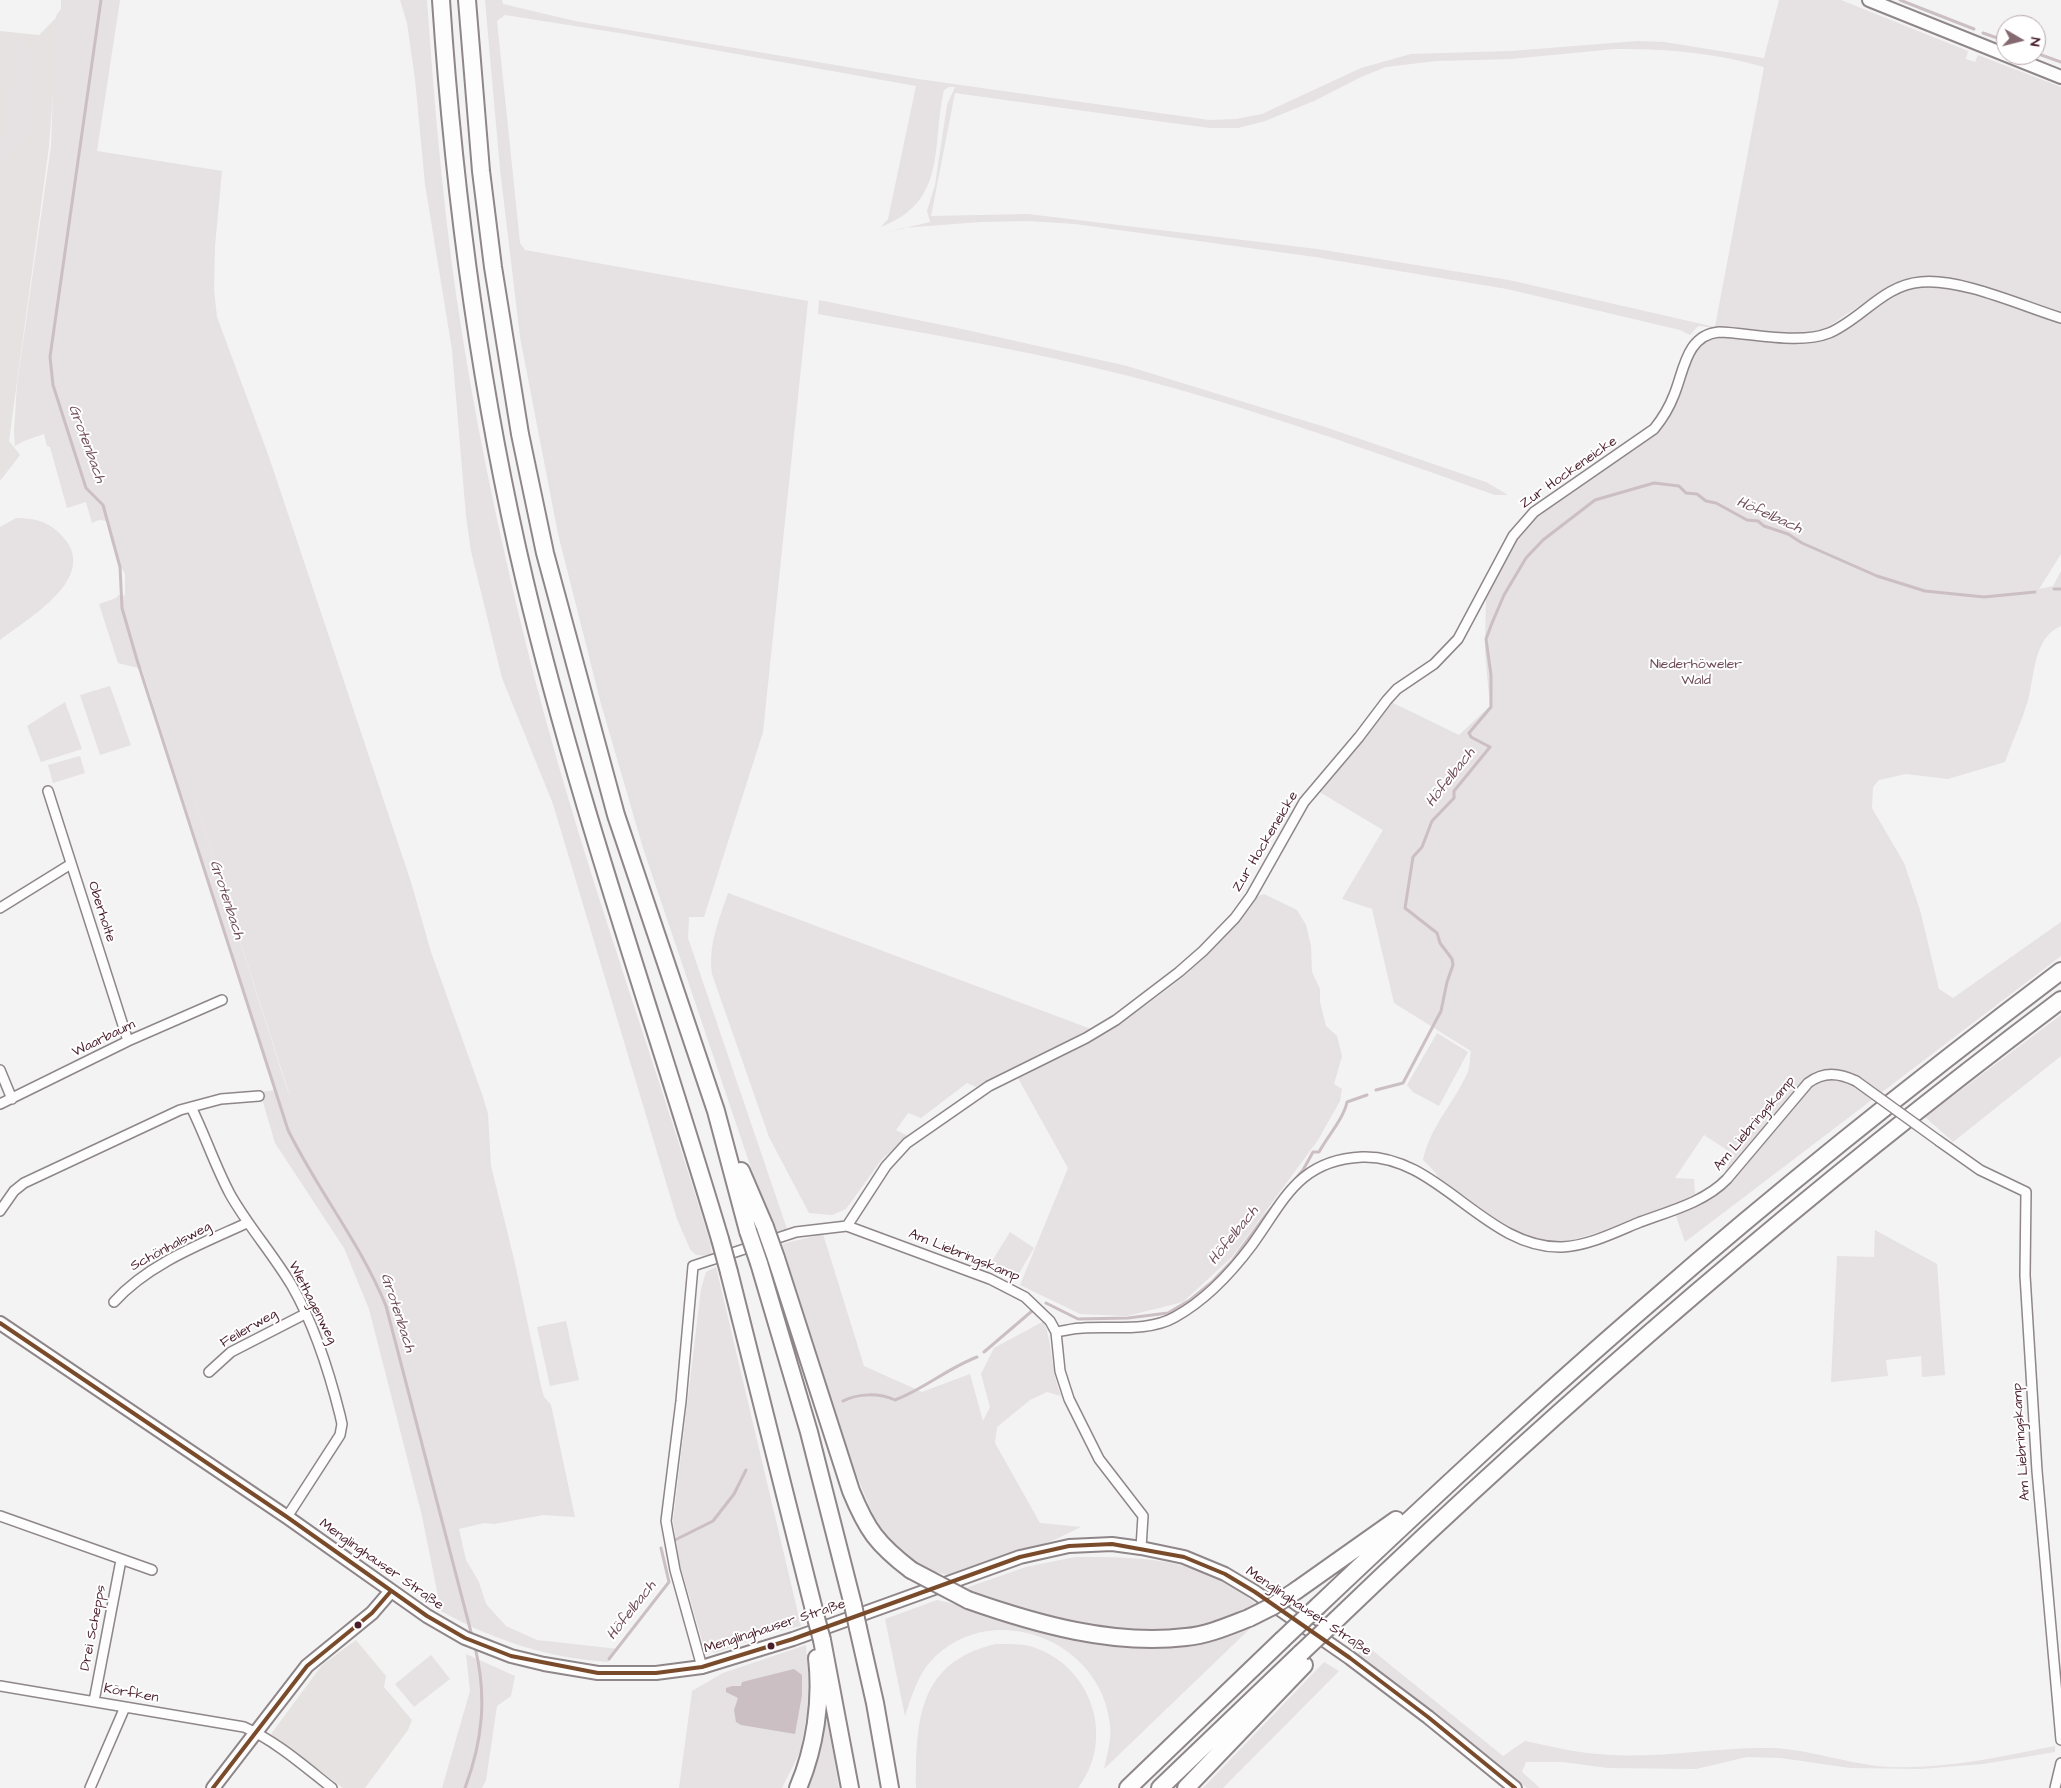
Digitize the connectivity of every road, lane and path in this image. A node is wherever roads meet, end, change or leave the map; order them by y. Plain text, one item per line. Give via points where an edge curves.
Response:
1 (441, 0) edge
2 (467, 0) edge
3 (1869, 0) edge
4 (1996, 51) edge
5 (2031, 65) edge
6 (2061, 77) edge
7 (2061, 318) edge
8 (48, 791) dead end
9 (71, 864) junction
10 (0, 908) edge
11 (2061, 971) edge
12 (222, 1000) dead end
13 (2061, 1000) edge
14 (128, 1041) junction
15 (0, 1070) edge
16 (259, 1096) dead end
17 (12, 1098) junction
18 (0, 1104) edge
19 (191, 1107) junction
20 (716, 1111) junction
21 (0, 1211) edge
22 (247, 1223) junction
23 (847, 1226) junction
24 (114, 1302) dead end
25 (305, 1314) junction
26 (0, 1323) edge
27 (1056, 1332) junction
28 (209, 1372) dead end
29 (1463, 1469) junction
30 (0, 1516) edge
31 (287, 1517) junction
32 (1141, 1548) junction
33 (121, 1560) junction
34 (152, 1570) dead end
35 (391, 1591) junction
36 (819, 1641) junction
37 (1306, 1656) junction
38 (702, 1667) junction
39 (0, 1686) edge
40 (94, 1701) junction
41 (125, 1707) junction
42 (256, 1732) junction
43 (2061, 1740) edge
44 (2061, 1763) edge
45 (90, 1788) edge
46 (213, 1788) edge
47 (332, 1788) edge
48 (798, 1788) edge
49 (850, 1788) edge
50 (890, 1788) edge
51 (1128, 1788) edge
52 (1160, 1788) edge
53 (1186, 1788) edge
54 (1515, 1788) edge
55 (2055, 1788) edge

1 - 36 highway, bridge via 466,266 496,450 515,537 576,772 720,1239
2 - 20 highway via 481,171 493,267 520,434 545,554 616,815
3 - 4 street
5 - 6 street
7 - 23 street, Zur Hockeneicke via 1965,287 1920,282 1900,286 1837,329 1819,336 1797,338 1719,332 1698,340 1687,356 1667,411 1654,429 1545,504 1519,528 1458,639 1434,664 1392,694 1304,802 1264,876 1235,918 1180,972 1116,1020 988,1086 907,1143 886,1166
8 - 9 street, Oberholte
9 - 10 street
9 - 14 street, Oberholte
11 - 29 highway via 1966,1043 1754,1214
12 - 14 street, Waarbaum
13 - 37 highway, bridge via 1858,1157 1655,1327 1483,1482 1341,1616
14 - 17 street, Waarbaum
15 - 17 street
16 - 19 street via 235,1097
17 - 18 street, Waarbaum
19 - 21 street via 24,1184 11,1194
19 - 22 street, Wiethagenweg via 221,1176
20 - 29 highway, bridge via 776,1258 850,1492 862,1518 874,1538 911,1570 968,1600 1084,1632 1139,1638 1187,1637 1214,1632 1273,1606 1369,1540
20 - 50 highway, bridge via 748,1231 809,1432 853,1604
22 - 24 street, Schönhalsweg via 143,1277
22 - 25 street, Wiethagenweg via 286,1276
23 - 27 street, Am Liebringskamp via 1009,1287 1040,1310
23 - 38 street via 796,1232 693,1266 666,1522 675,1570
25 - 28 street, Feilerweg via 231,1352
25 - 31 street, Wiethagenweg via 322,1352 340,1415 341,1430
26 - 31 street, Menglinghauser Straße
27 - 32 street, Am Liebringskamp via 1060,1371 1077,1415 1099,1459 1143,1516
27 - 43 street, Am Liebringskamp, bridge via 1158,1324 1173,1319 1193,1307 1230,1272 1292,1187 1306,1174 1321,1166 1362,1157 1392,1161 1418,1172 1498,1227 1545,1246 1570,1246 1623,1229 1714,1191 1808,1083 1833,1074 1843,1075 1980,1170 2026,1192 2025,1275 2036,1462
29 - 51 highway, bridge
30 - 33 street
31 - 35 street, Menglinghauser Straße
32 - 38 street, Menglinghauser Straße via 1112,1544 1069,1546 1020,1557 792,1639
32 - 54 street, Menglinghauser Straße via 1184,1558 1225,1574 1255,1592 1414,1706
33 - 34 street
33 - 40 street, Drei Schepps
35 - 38 street, Menglinghauser Straße via 465,1638 511,1656 592,1672 656,1673
35 - 42 street via 372,1613 307,1666
36 - 48 highway via 815,1734
36 - 49 highway
37 - 52 highway
37 - 53 highway
39 - 40 street, Körfken
40 - 41 street, Körfken
41 - 42 street, Körfken via 235,1725
41 - 45 street
42 - 46 street
42 - 47 street, Körfken
44 - 55 street

